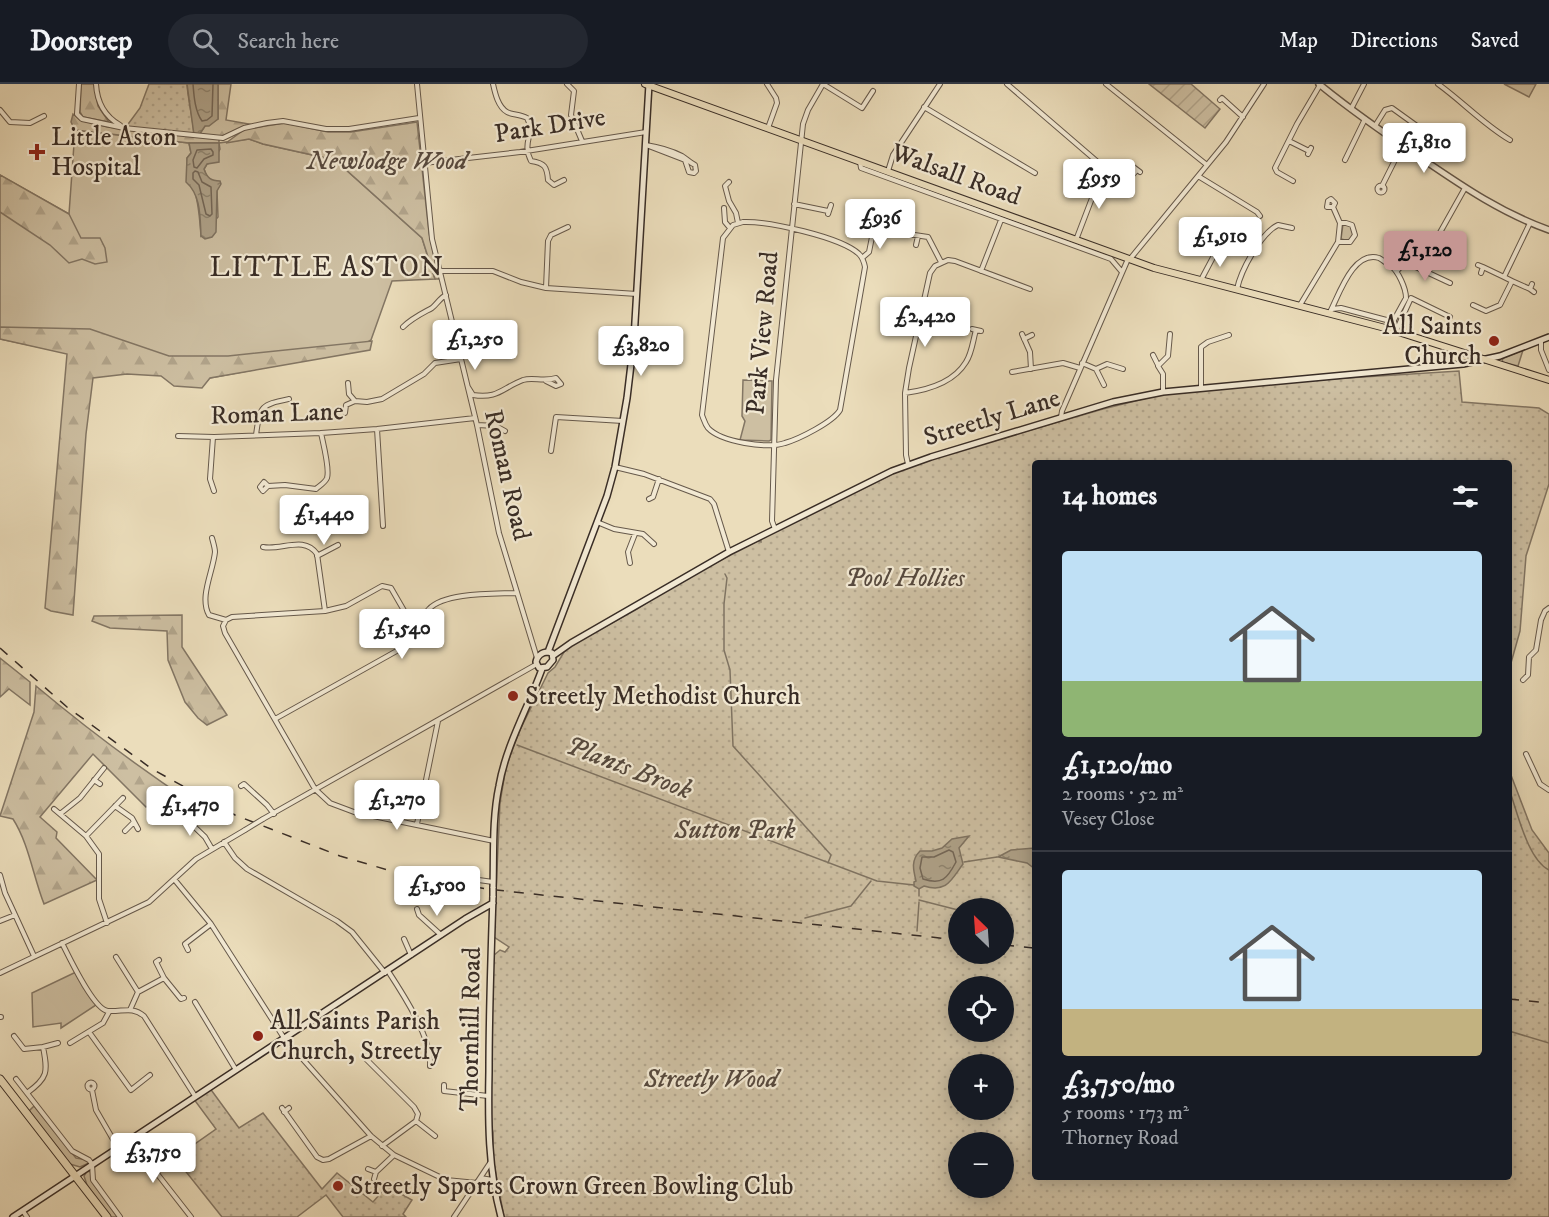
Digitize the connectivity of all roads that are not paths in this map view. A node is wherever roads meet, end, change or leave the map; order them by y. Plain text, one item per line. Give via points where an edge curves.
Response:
1 (79, 84) edge
2 (96, 84) edge
3 (417, 84) edge
4 (494, 84) edge
5 (567, 84) edge
6 (766, 84) edge
7 (823, 84) edge
8 (940, 84) edge
9 (1007, 84) edge
10 (1106, 84) edge
11 (1264, 84) edge
12 (1319, 84) edge
13 (1364, 84) edge
14 (1438, 84) edge
15 (648, 85) edge
16 (873, 91) dead end
17 (1222, 98) dead end
18 (924, 107) junction
19 (0, 110) edge
20 (1351, 110) junction
21 (44, 116) dead end
22 (1244, 117) junction
23 (419, 118) junction
24 (1365, 119) junction
25 (1415, 122) dead end
26 (1375, 126) junction
27 (124, 128) junction
28 (768, 128) junction
29 (647, 132) junction
30 (801, 140) junction
31 (1510, 140) dead end
32 (582, 141) junction
33 (1289, 141) junction
34 (646, 145) junction
35 (1402, 146) junction
36 (526, 151) junction
37 (1309, 151) dead end
38 (1345, 160) dead end
39 (861, 161) junction
40 (424, 163) junction
41 (688, 164) dead end
42 (1207, 165) junction
43 (1132, 166) dead end
44 (888, 171) junction
45 (1104, 171) junction
46 (1035, 173) dead end
47 (1198, 176) junction
48 (564, 180) dead end
49 (1293, 181) dead end
50 (725, 184) dead end
51 (1382, 186) dead end
52 (1465, 188) junction
53 (794, 204) junction
54 (831, 205) dead end
55 (1333, 207) dead end
56 (724, 208) dead end
57 (1260, 216) dead end
58 (1001, 220) junction
59 (738, 223) junction
60 (1340, 223) junction
61 (1530, 223) junction
62 (568, 227) dead end
63 (874, 227) dead end
64 (729, 228) junction
65 (792, 228) junction
66 (1292, 228) dead end
67 (1549, 230) edge
68 (908, 234) dead end
69 (1411, 235) dead end
70 (918, 237) junction
71 (1076, 240) junction
72 (1338, 242) junction
73 (915, 245) dead end
74 (1433, 245) junction
75 (1219, 246) dead end
76 (1455, 256) dead end
77 (862, 258) junction
78 (1129, 259) junction
79 (940, 262) junction
80 (1481, 268) dead end
81 (440, 271) junction
82 (981, 271) junction
83 (1122, 272) junction
84 (1397, 272) junction
85 (1504, 277) junction
86 (1201, 280) junction
87 (1512, 281) junction
88 (1450, 283) dead end
89 (546, 288) junction
90 (1532, 288) dead end
91 (1030, 289) dead end
92 (1237, 289) junction
93 (637, 294) junction
94 (446, 295) junction
95 (1300, 305) junction
96 (1473, 305) dead end
97 (1331, 310) junction
98 (1450, 317) dead end
99 (403, 319) dead end
100 (1394, 322) junction
101 (976, 330) dead end
102 (1393, 330) junction
103 (1022, 334) dead end
104 (1170, 334) dead end
105 (1229, 335) dead end
106 (1032, 336) dead end
107 (1549, 337) edge
108 (1024, 339) junction
109 (1541, 340) junction
110 (1153, 355) dead end
111 (461, 359) junction
112 (1474, 359) junction
113 (1499, 360) junction
114 (1082, 363) junction
115 (1158, 366) junction
116 (1080, 368) junction
117 (1031, 369) junction
118 (1096, 369) junction
119 (1123, 369) dead end
120 (1549, 370) edge
121 (1015, 373) dead end
122 (1549, 380) edge
123 (546, 381) dead end
124 (348, 384) dead end
125 (466, 384) junction
126 (1104, 385) dead end
127 (1201, 387) junction
128 (1163, 392) junction
129 (905, 393) junction
130 (289, 399) dead end
131 (355, 400) junction
132 (345, 413) dead end
133 (1062, 417) junction
134 (475, 418) junction
135 (623, 421) junction
136 (477, 425) junction
137 (377, 429) junction
138 (505, 431) dead end
139 (321, 433) junction
140 (256, 435) junction
141 (178, 436) dead end
142 (213, 437) junction
143 (774, 444) junction
144 (551, 451) dead end
145 (908, 464) junction
146 (615, 467) junction
147 (659, 479) junction
148 (268, 486) dead end
149 (214, 491) dead end
150 (649, 499) dead end
151 (597, 522) junction
152 (382, 526) dead end
153 (775, 529) junction
154 (635, 534) junction
155 (212, 538) dead end
156 (653, 541) dead end
157 (338, 545) dead end
158 (263, 547) dead end
159 (729, 552) junction
160 (634, 555) dead end
161 (317, 556) junction
162 (628, 556) junction
163 (630, 563) dead end
164 (517, 593) junction
165 (1549, 608) edge
166 (325, 610) junction
167 (226, 620) junction
168 (419, 624) junction
169 (551, 653) junction
170 (537, 661) junction
171 (542, 669) junction
172 (1523, 680) dead end
173 (275, 719) junction
174 (438, 721) junction
175 (1526, 757) dead end
176 (104, 768) dead end
177 (94, 780) junction
178 (100, 784) dead end
179 (241, 786) dead end
180 (315, 789) junction
181 (1549, 790) edge
182 (123, 798) dead end
183 (115, 806) junction
184 (54, 809) dead end
185 (60, 814) junction
186 (182, 814) dead end
187 (274, 814) junction
188 (134, 822) junction
189 (417, 824) junction
190 (138, 829) dead end
191 (125, 831) dead end
192 (86, 836) junction
193 (495, 841) junction
194 (224, 842) junction
195 (212, 849) junction
196 (435, 874) dead end
197 (0, 875) edge
198 (174, 879) junction
199 (493, 885) junction
200 (2, 887) edge
201 (493, 900) junction
202 (417, 909) dead end
203 (15, 915) junction
204 (0, 921) edge
205 (107, 922) junction
206 (211, 924) junction
207 (441, 935) junction
208 (404, 939) dead end
209 (62, 943) junction
210 (188, 950) dead end
211 (34, 956) junction
212 (411, 956) junction
213 (116, 957) dead end
214 (156, 962) dead end
215 (386, 972) junction
216 (0, 973) edge
217 (164, 978) junction
218 (138, 992) junction
219 (181, 1000) dead end
220 (197, 1004) dead end
221 (130, 1010) junction
222 (109, 1012) junction
223 (89, 1032) junction
224 (14, 1036) dead end
225 (284, 1038) junction
226 (58, 1043) dead end
227 (72, 1043) dead end
228 (43, 1047) junction
229 (364, 1057) dead end
230 (428, 1062) dead end
231 (236, 1070) junction
232 (147, 1076) dead end
233 (0, 1079) edge
234 (16, 1079) dead end
235 (444, 1085) dead end
236 (92, 1090) dead end
237 (131, 1090) junction
238 (27, 1093) junction
239 (126, 1094) dead end
240 (195, 1096) junction
241 (488, 1096) junction
242 (35, 1103) junction
243 (289, 1108) dead end
244 (24, 1111) junction
245 (416, 1121) junction
246 (371, 1136) junction
247 (435, 1136) dead end
248 (130, 1139) junction
249 (382, 1146) junction
250 (118, 1148) junction
251 (394, 1155) junction
252 (491, 1162) junction
253 (92, 1164) junction
254 (368, 1169) dead end
255 (376, 1172) junction
256 (75, 1176) junction
257 (480, 1178) junction
258 (374, 1179) dead end
259 (493, 1180) junction
260 (477, 1183) junction
261 (23, 1211) junction
262 (13, 1217) edge
263 (27, 1217) edge
264 (106, 1217) edge
265 (120, 1217) edge
266 (191, 1217) edge
267 (454, 1217) edge
268 (501, 1217) edge

1 - 27 street via 77,114 82,119
2 - 27 street via 99,104 111,120
3 - 23 street, Roman Road
4 - 36 street via 501,106 527,118 531,125
5 - 32 street via 574,91 571,115
6 - 28 street via 777,103
7 - 16 street via 862,108
7 - 30 street, Park View Road via 805,117
8 - 18 street
9 - 45 street
10 - 42 street
11 - 22 street
12 - 20 main road
12 - 33 street
13 - 20 street
14 - 31 street
15 - 28 main road, Walsall Road
15 - 29 main road
17 - 22 street
18 - 44 street via 893,155
18 - 46 street
19 - 21 street via 10,122 30,123
20 - 24 main road
22 - 42 street
23 - 27 street via 349,129 283,121 244,128 223,138
23 - 40 street, Roman Road
24 - 26 main road
24 - 38 street
25 - 26 street via 1392,108 1385,111
26 - 35 main road
28 - 30 main road, Walsall Road
29 - 32 street, Park Drive
29 - 34 main road
30 - 39 main road, Walsall Road
30 - 53 street, Park View Road
32 - 36 street, Park Drive
33 - 37 street
33 - 49 street via 1275,168
34 - 41 street
34 - 93 main road
35 - 51 street
35 - 52 main road
36 - 40 street, Park Drive
36 - 48 street via 531,161 542,162 547,168 548,180 554,185
39 - 44 main road, Walsall Road
39 - 58 street, Walsall Road via 861,168
40 - 81 street, Roman Road via 432,239
42 - 47 street
43 - 45 street via 1138,171 1129,180
44 - 71 main road, Walsall Road
45 - 71 street
47 - 57 street
47 - 78 street
50 - 59 street
52 - 61 main road
52 - 74 street
53 - 54 street via 828,213
53 - 65 street, Park View Road
55 - 60 street
56 - 64 street
58 - 82 street
58 - 83 street, Walsall Road via 1111,259
59 - 64 street
59 - 65 street
60 - 72 street
60 - 72 street via 1352,225 1355,235 1350,242
61 - 67 main road
61 - 85 street
62 - 89 street via 548,241
63 - 77 street via 869,252
64 - 143 street via 722,245 702,415 708,428 720,436
65 - 77 street via 848,247
65 - 143 street, Park View Road via 776,380
66 - 92 street via 1278,225 1266,233
68 - 70 street
69 - 74 street
70 - 73 street
70 - 79 street via 930,236
71 - 78 main road, Walsall Road
72 - 95 street
74 - 76 street
75 - 86 street
77 - 143 street via 866,271 840,410 829,422 787,443
78 - 83 street
78 - 86 main road, Walsall Road
79 - 82 street via 955,261
79 - 129 street via 930,273
80 - 85 street
81 - 89 street via 493,272
81 - 94 street, Roman Road
82 - 91 street
83 - 114 street
84 - 88 street via 1405,262
84 - 97 street via 1378,258 1360,261
84 - 100 street via 1406,298
85 - 87 street
86 - 92 main road, Walsall Road
87 - 90 street
87 - 96 street via 1500,305 1486,313
89 - 93 street
92 - 95 main road, Walsall Road
93 - 135 main road
94 - 99 street via 404,325
94 - 111 street, Roman Road
95 - 97 main road, Walsall Road
97 - 100 street via 1341,308
97 - 102 main road, Walsall Road
98 - 102 street via 1411,298
100 - 102 street
101 - 129 street via 968,360 960,371 940,384
102 - 112 main road, Walsall Road
103 - 108 street
104 - 115 street via 1168,356
105 - 127 street via 1201,347
106 - 108 street
107 - 109 main road
108 - 117 street
109 - 113 main road
109 - 120 street
110 - 115 street
111 - 125 street, Roman Road
111 - 131 street via 435,363 382,399
112 - 113 main road, Walsall Road
112 - 127 main road, Streetly Lane via 1420,369
113 - 122 main road, Walsall Road
114 - 116 street
114 - 118 street
115 - 128 street via 1163,374
116 - 117 street via 1063,363
116 - 133 street
117 - 121 street
118 - 119 street via 1107,364
118 - 126 street
123 - 125 street via 524,380 488,397 473,395
124 - 131 street via 349,394
125 - 134 street, Roman Road
127 - 128 main road, Streetly Lane
128 - 133 main road, Streetly Lane
129 - 145 street
130 - 140 street via 266,404
131 - 132 street via 346,405
133 - 145 main road, Streetly Lane
134 - 136 street, Roman Road
134 - 137 street, Roman Lane
135 - 144 street via 556,417
135 - 146 main road
136 - 138 street via 496,426
136 - 164 street, Roman Road via 499,533
137 - 139 street, Roman Lane
137 - 152 street, Roman Lane
139 - 140 street, Roman Lane
139 - 148 street via 327,470 324,482 316,489
140 - 142 street, Roman Lane
141 - 142 street, Roman Lane
142 - 149 street via 210,479
143 - 153 street, Park View Road
145 - 153 main road, Streetly Lane
146 - 147 street
146 - 151 main road
147 - 150 street via 654,497
147 - 159 street via 710,499
151 - 154 street
151 - 169 main road
153 - 159 main road, Streetly Lane
154 - 156 street
154 - 162 street
155 - 167 street via 215,551 206,612
157 - 161 street
158 - 161 street via 304,544
159 - 169 main road, Streetly Lane
160 - 162 street
161 - 166 street
162 - 163 street
164 - 168 street via 454,596 430,608
164 - 170 street, Roman Road
165 - 172 street via 1541,620 1538,646 1529,657 1529,672
166 - 167 street
166 - 168 street via 346,606 382,586 391,588 406,614
167 - 173 street via 225,633
168 - 173 street via 402,648
169 - 170 main road, Streetly Lane via 541,654
169 - 171 main road, Thornhill Road via 551,664
170 - 171 main road
170 - 174 street
171 - 193 main road, Thornhill Road via 500,778
173 - 180 street
174 - 180 street
174 - 189 street
175 - 181 street via 1540,784
176 - 177 street
177 - 178 street
177 - 185 street
179 - 187 street via 244,784
180 - 187 street
180 - 189 street via 330,803 354,812
182 - 183 street
183 - 188 street
183 - 192 street
184 - 185 street
185 - 192 street
186 - 195 street
187 - 194 street, bridge
188 - 190 street
188 - 191 street
189 - 193 street
192 - 205 street via 99,854 99,899
193 - 199 main road, Thornhill Road
194 - 195 street
194 - 215 street via 247,869 352,932
195 - 198 street
196 - 199 street
197 - 200 street
198 - 205 street via 149,902
198 - 206 street
199 - 201 main road, Thornhill Road, bridge
200 - 203 street
201 - 207 main road
201 - 241 main road, Thornhill Road
202 - 207 street
203 - 204 street
203 - 211 street
205 - 209 street
206 - 210 street via 185,944
206 - 225 street
207 - 212 main road
208 - 212 street
209 - 211 street
209 - 222 street via 98,1006
211 - 216 street
212 - 215 main road
213 - 218 street
214 - 217 street
215 - 225 main road
215 - 230 street via 413,1010
217 - 218 street
217 - 219 street
218 - 221 street
220 - 231 street
221 - 222 street
221 - 240 street via 144,1016
222 - 223 street via 103,1023
223 - 227 street
223 - 237 street
224 - 228 street via 24,1049
225 - 231 main road
225 - 246 street
226 - 228 street
228 - 238 street via 46,1073 42,1083
229 - 245 street via 414,1107 418,1113
231 - 240 main road
232 - 237 street
233 - 244 highway
234 - 238 street
235 - 241 street via 444,1091
236 - 250 street via 96,1110
237 - 239 street
238 - 242 street
240 - 248 main road
241 - 252 main road, Thornhill Road
242 - 244 street
242 - 253 street via 72,1151
243 - 246 street via 283,1110 317,1158 329,1159
244 - 256 highway
245 - 247 street
245 - 249 street
246 - 249 street
248 - 250 main road
248 - 266 street
249 - 251 street
250 - 253 main road
251 - 255 street
251 - 260 street via 446,1180
252 - 257 street
252 - 259 main road, Thornhill Road
253 - 256 main road
253 - 265 street via 93,1180
254 - 255 street
255 - 258 street
256 - 261 main road
256 - 264 highway
257 - 259 street
257 - 260 street
259 - 268 main road, Thornhill Road
260 - 267 street
261 - 262 main road
261 - 263 street

